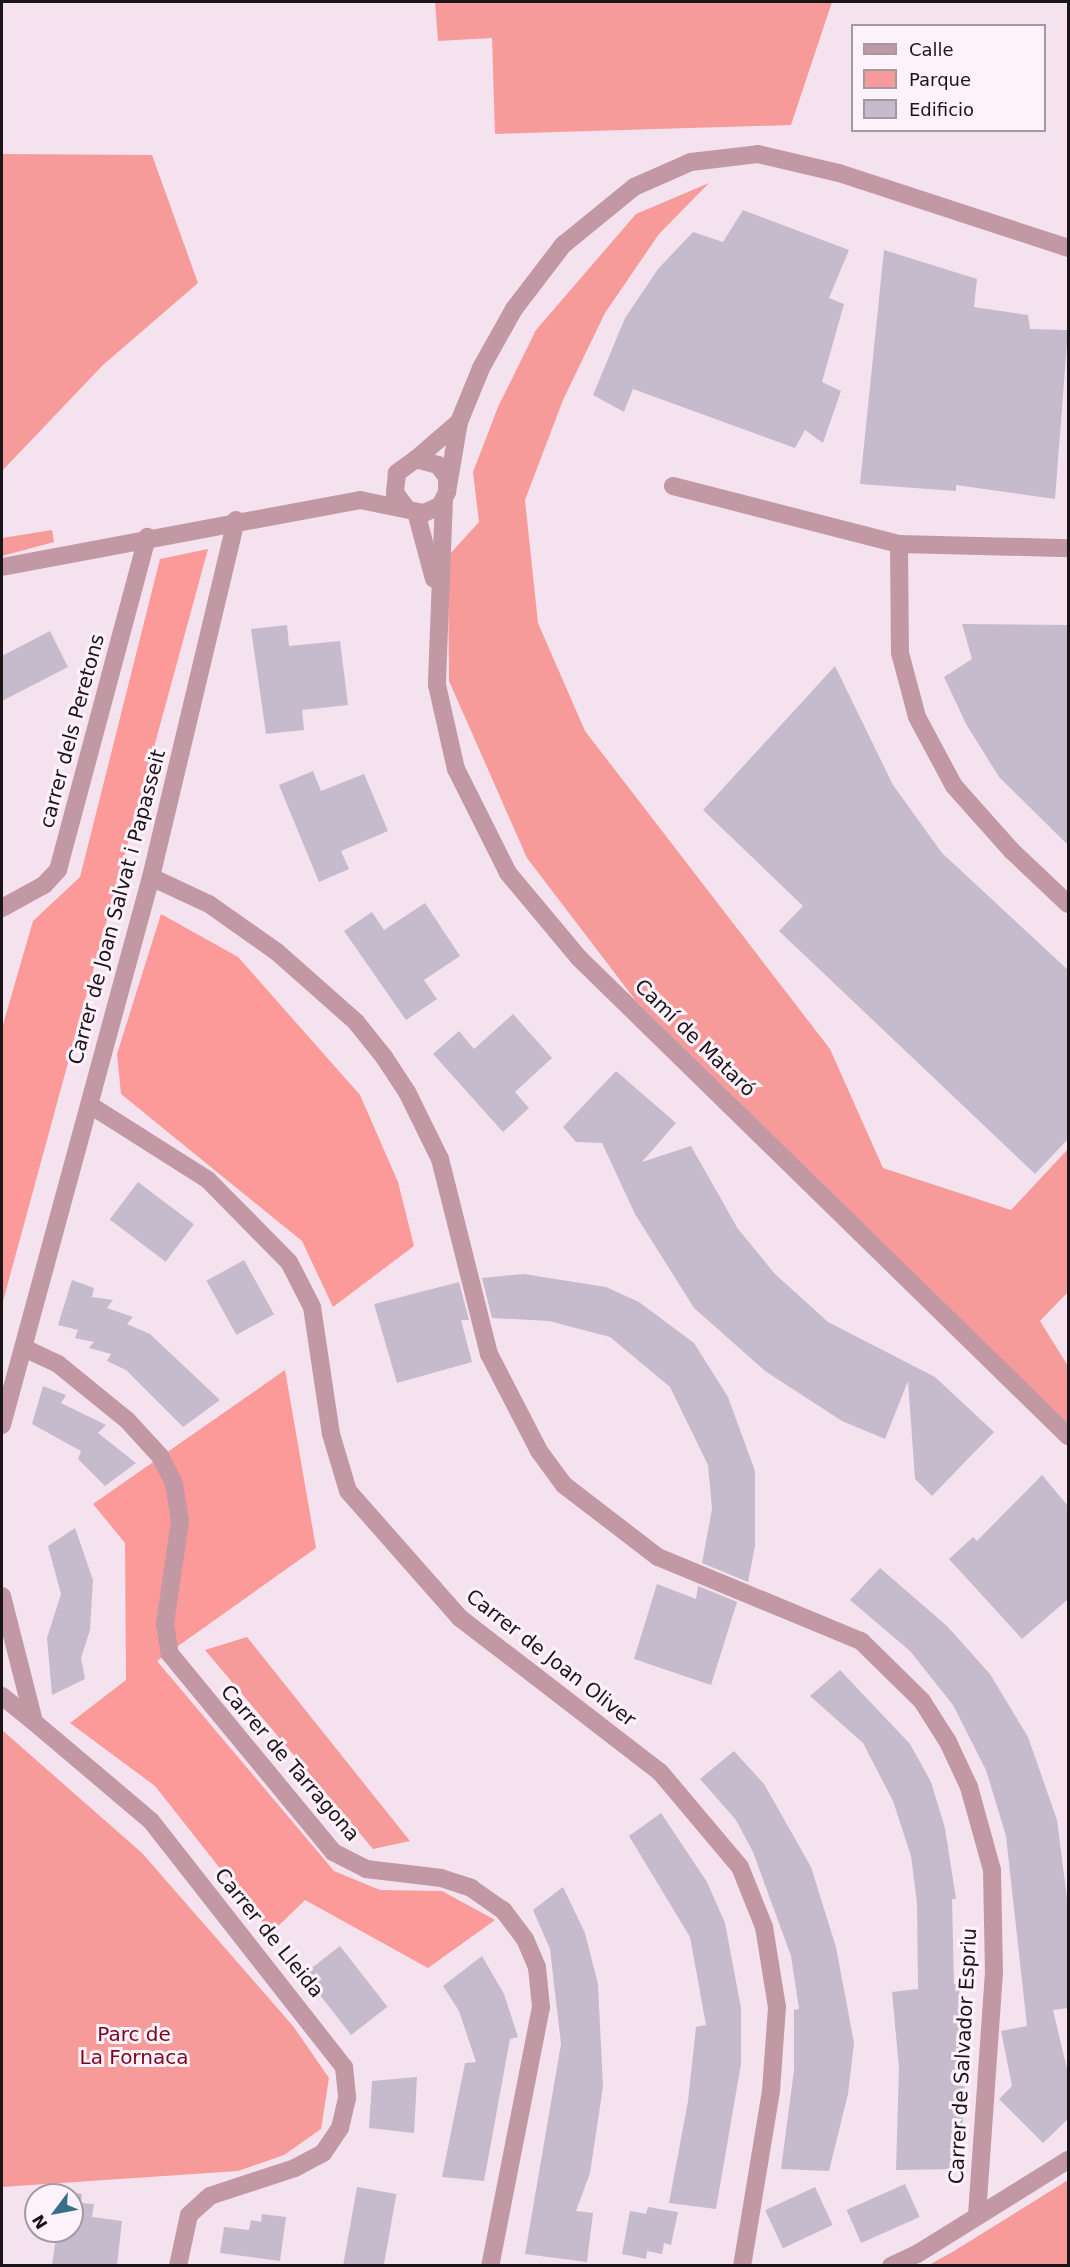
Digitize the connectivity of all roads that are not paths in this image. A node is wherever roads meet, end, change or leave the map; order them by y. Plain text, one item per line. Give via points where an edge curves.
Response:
1 (1068, 248) edge
2 (459, 422) junction
3 (416, 459) junction
4 (397, 473) junction
5 (673, 486) dead end
6 (446, 496) junction
7 (360, 500) junction
8 (411, 511) junction
9 (236, 520) junction
10 (147, 537) junction
11 (899, 544) junction
12 (1068, 548) edge
13 (2, 567) edge
14 (440, 592) junction
15 (151, 877) junction
16 (1068, 904) edge
17 (2, 908) edge
18 (90, 1105) junction
19 (24, 1348) junction
20 (2, 1425) edge
21 (1068, 1436) edge
22 (2, 1596) edge
23 (2, 1696) edge
24 (34, 1722) junction
25 (1068, 2160) edge
26 (977, 2216) junction
27 (178, 2265) edge
28 (490, 2265) edge
29 (741, 2265) edge
30 (891, 2265) edge

1 - 2 street via 839,173 758,154 691,162 634,187 563,245 514,309 481,368
2 - 3 street
2 - 6 street
3 - 4 street
3 - 6 street via 438,465 447,477
4 - 7 street via 381,490
4 - 8 street via 395,493
5 - 11 street
6 - 8 street via 432,510
6 - 14 street, Camí de Mataró
7 - 8 street
7 - 9 street
8 - 14 street, Camí de Mataró
9 - 10 street
9 - 15 street, Carrer de Joan Salvat i Papasseit
10 - 13 street
10 - 17 street, carrer dels Peretons via 58,870 44,885
11 - 12 street
11 - 16 street via 900,653 917,717 954,786 1012,851
14 - 21 street, Camí de Mataró via 437,684 456,769 508,873 579,958
15 - 18 street, Carrer de Joan Salvat i Papasseit
15 - 26 street, Carrer de Salvador Espriu via 209,904 277,952 356,1022 384,1057 407,1092 440,1159 489,1354 538,1451 564,1485 658,1557 861,1641 922,1701 948,1742 969,1787 992,1870 994,1972
18 - 19 street, Carrer de Joan Salvat i Papasseit
18 - 29 street, Carrer de Joan Oliver via 208,1180 248,1215 289,1262 312,1307 331,1434 348,1491 459,1618 660,1772 740,1867 764,1927 777,2007 771,2091
19 - 20 street, Carrer de Joan Salvat i Papasseit
19 - 28 street, Carrer de Tarragona via 58,1364 127,1420 160,1456 174,1483 180,1521 165,1624 170,1654 333,1852 366,1869 441,1878 471,1888 503,1910 525,1939 537,1967 541,2007
22 - 24 street
23 - 24 street, Carrer de Lleida
24 - 27 street, Carrer de Lleida via 151,1821 344,2067 347,2098 340,2128 323,2153 295,2168 210,2196 189,2215
25 - 26 street
26 - 30 street

